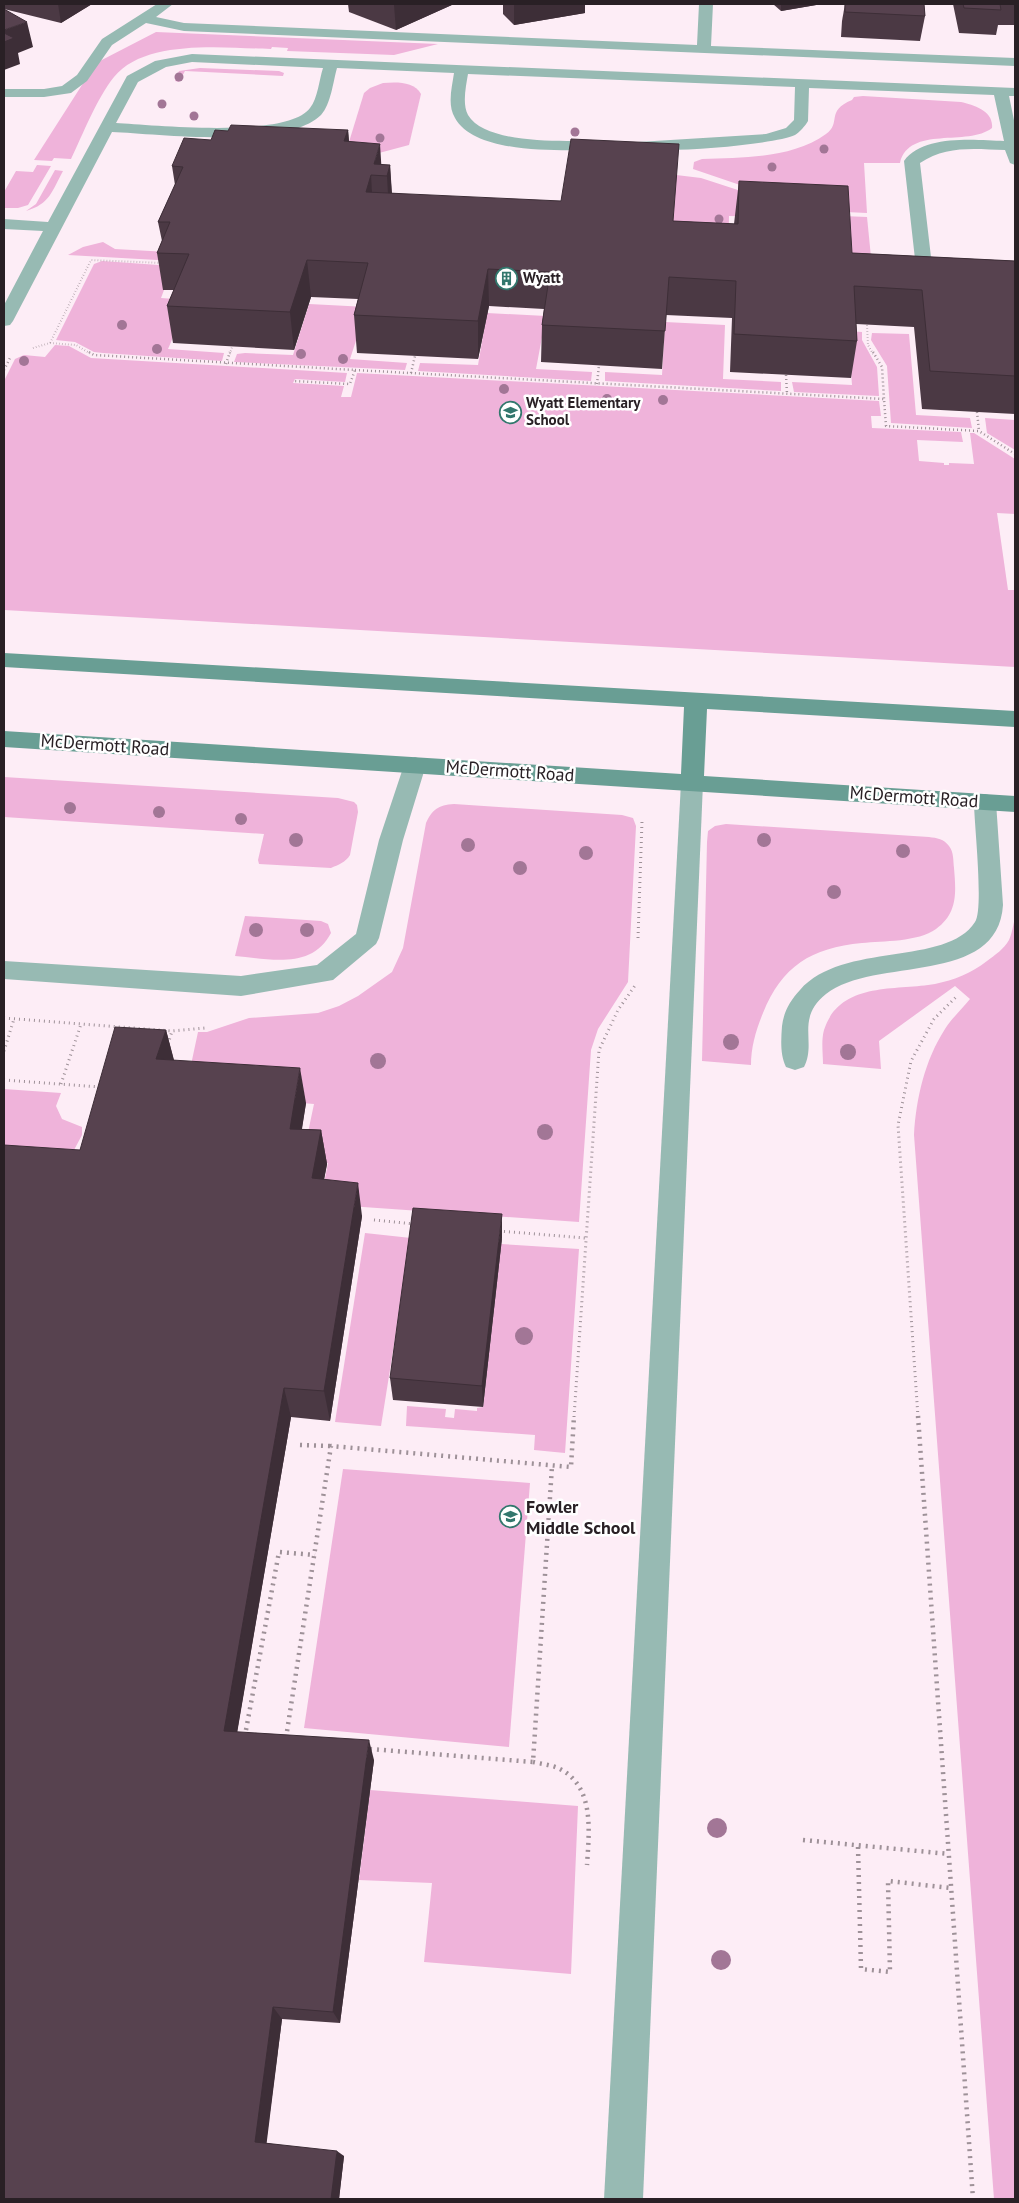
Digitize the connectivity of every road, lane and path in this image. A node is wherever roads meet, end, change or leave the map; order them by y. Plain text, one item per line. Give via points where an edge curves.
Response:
1 (166, 4) edge
2 (706, 4) edge
3 (144, 18) junction
4 (704, 49) junction
5 (1015, 62) edge
6 (331, 64) junction
7 (462, 69) junction
8 (802, 83) junction
9 (1008, 92) edge
10 (4, 93) edge
11 (107, 127) junction
12 (1014, 153) edge
13 (4, 224) edge
14 (53, 227) junction
15 (165, 263) edge
16 (1015, 275) edge
17 (4, 321) edge
18 (867, 325) dead end
19 (50, 343) junction
20 (232, 347) dead end
21 (31, 348) dead end
22 (12, 354) dead end
23 (415, 356) dead end
24 (226, 364) junction
25 (599, 365) dead end
26 (4, 370) edge
27 (355, 370) junction
28 (411, 373) junction
29 (786, 375) dead end
30 (293, 381) dead end
31 (597, 384) junction
32 (787, 394) junction
33 (884, 399) junction
34 (977, 412) dead end
35 (979, 431) junction
36 (1015, 454) edge
37 (4, 660) edge
38 (696, 700) junction
39 (1015, 719) edge
40 (4, 739) edge
41 (415, 765) junction
42 (692, 783) junction
43 (985, 802) junction
44 (1015, 804) edge
45 (642, 821) dead end
46 (638, 945) dead end
47 (4, 970) edge
48 (637, 974) dead end
49 (957, 996) dead end
50 (14, 1019) dead end
51 (82, 1024) dead end
52 (172, 1031) dead end
53 (167, 1050) edge
54 (4, 1051) edge
55 (795, 1060) dead end
56 (4, 1080) edge
57 (61, 1084) junction
58 (110, 1088) edge
59 (374, 1220) dead end
60 (422, 1224) edge
61 (489, 1230) edge
62 (585, 1238) junction
63 (300, 1445) dead end
64 (331, 1446) junction
65 (552, 1466) junction
66 (315, 1555) junction
67 (246, 1730) edge
68 (286, 1743) edge
69 (365, 1749) edge
70 (533, 1762) junction
71 (803, 1840) dead end
72 (858, 1847) junction
73 (949, 1854) junction
74 (587, 1869) dead end
75 (951, 1888) junction
76 (622, 2199) edge
77 (973, 2199) edge

1 - 3 lane
2 - 4 lane
3 - 4 lane via 184,26
3 - 10 lane via 107,42 82,78 66,90 44,94
4 - 5 lane
6 - 7 lane
6 - 11 lane via 192,58 165,62 145,69 132,79
6 - 11 lane via 316,111 302,122 275,130 244,133
7 - 8 lane
7 - 8 lane via 458,102 462,118 471,127 487,137 539,145 715,143 767,138 791,131 801,121
8 - 9 lane
9 - 12 lane
11 - 14 lane
12 - 16 lane via 940,145 912,160 923,259 943,271 968,277 1005,278
13 - 14 lane
14 - 17 lane
15 - 19 path via 91,260
18 - 33 path via 868,345 882,367
19 - 21 path
19 - 24 path via 76,345 94,355
20 - 24 path
22 - 26 path
23 - 28 path
24 - 27 path
25 - 31 path
27 - 28 path
27 - 30 path via 350,384
28 - 31 path
29 - 32 path
31 - 32 path
32 - 33 path
33 - 35 path via 886,426
34 - 35 path
35 - 36 path
37 - 38 main road
38 - 39 main road
38 - 42 main road
40 - 41 main road, McDermott Road
41 - 42 main road, McDermott Road
41 - 47 lane via 391,840 367,938 324,973 241,986
42 - 43 main road, McDermott Road
42 - 76 lane
43 - 44 main road, McDermott Road
43 - 55 lane via 990,900 988,923 974,941 942,955 847,971 817,986 799,1009 794,1035
45 - 46 path
48 - 62 path via 636,984 618,1010 598,1050
49 - 73 path via 934,1019 911,1061 898,1125
50 - 54 path
51 - 57 path
52 - 53 path
56 - 57 path
57 - 58 path
59 - 60 path
61 - 62 path
62 - 65 path via 571,1467
63 - 64 path
64 - 65 path
64 - 66 path
65 - 70 path
66 - 67 path via 278,1552
66 - 68 path
69 - 70 path
70 - 74 path via 561,1770 579,1784 588,1808
71 - 72 path
72 - 73 path
72 - 75 path via 860,1969 890,1972 888,1881
73 - 75 path
75 - 77 path

